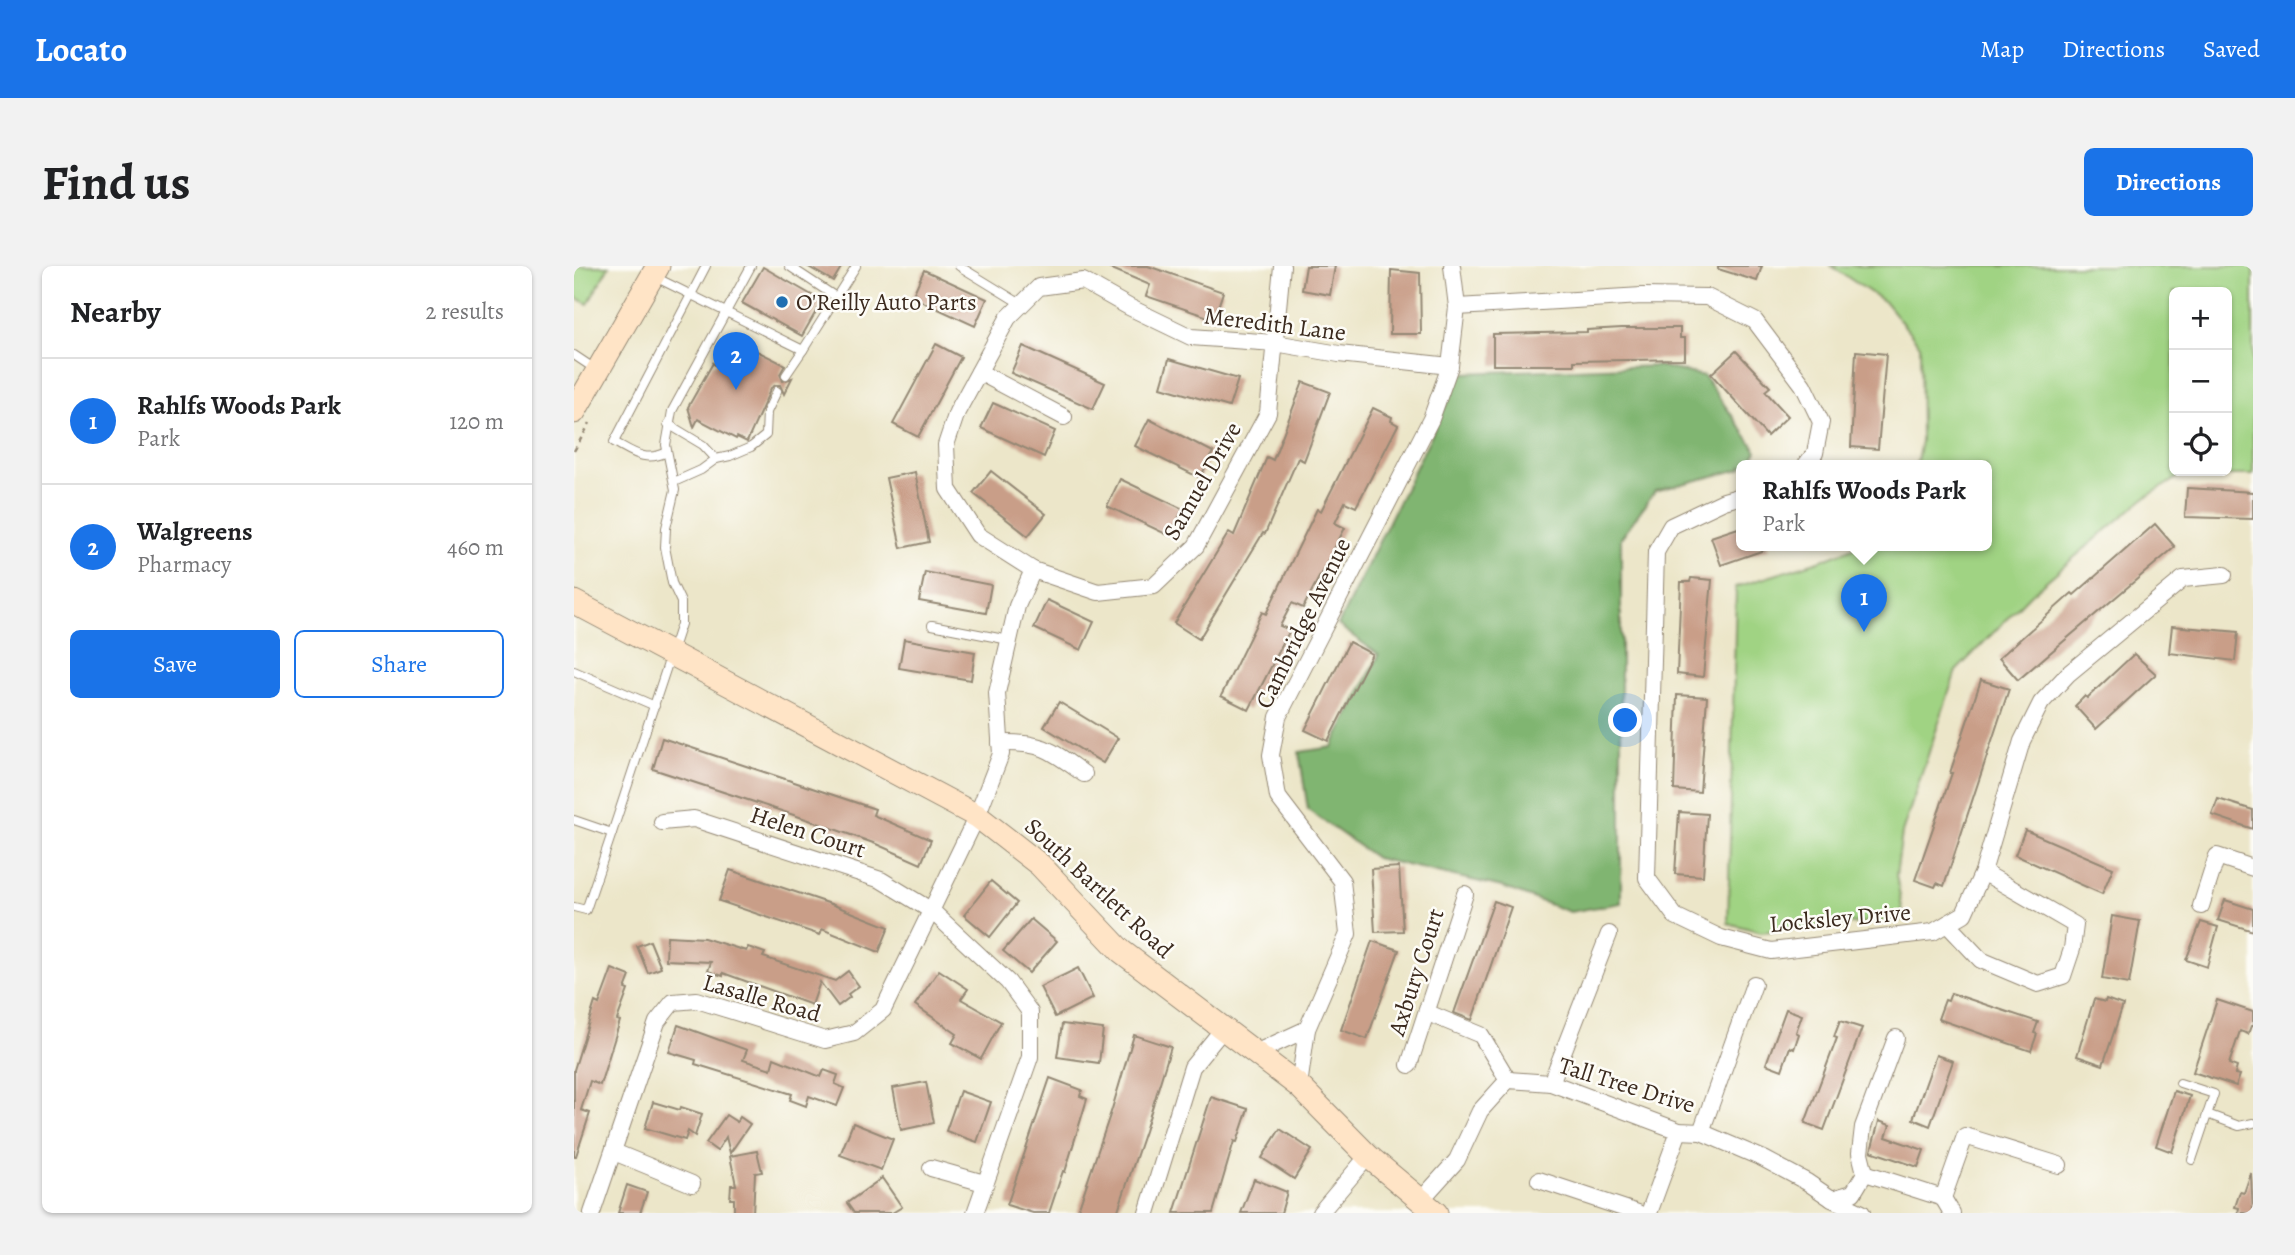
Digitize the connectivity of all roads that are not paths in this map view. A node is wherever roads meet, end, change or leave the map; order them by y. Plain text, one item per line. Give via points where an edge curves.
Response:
1 (706, 266) edge
2 (751, 266) edge
3 (789, 266) edge
4 (856, 266) edge
5 (959, 266) edge
6 (1282, 266) edge
7 (1452, 266) edge
8 (655, 271) edge
9 (690, 295) junction
10 (836, 298) junction
11 (1021, 304) junction
12 (1457, 307) junction
13 (725, 312) junction
14 (1275, 343) junction
15 (803, 350) junction
16 (574, 355) edge
17 (1450, 366) junction
18 (598, 370) junction
19 (979, 372) junction
20 (786, 375) dead end
21 (777, 391) dead end
22 (576, 405) edge
23 (1064, 417) dead end
24 (668, 424) junction
25 (667, 452) junction
26 (716, 459) junction
27 (1810, 460) edge
28 (674, 482) junction
29 (1736, 497) edge
30 (1033, 570) junction
31 (2224, 575) dead end
32 (574, 602) edge
33 (932, 625) dead end
34 (1009, 640) junction
35 (673, 652) junction
36 (574, 671) edge
37 (654, 706) junction
38 (1000, 743) junction
39 (1080, 765) dead end
40 (977, 816) junction
41 (574, 820) edge
42 (662, 822) dead end
43 (612, 833) junction
44 (2253, 868) edge
45 (1983, 872) junction
46 (1465, 894) dead end
47 (2201, 906) dead end
48 (574, 907) edge
49 (932, 911) junction
50 (1947, 924) junction
51 (1609, 934) dead end
52 (1754, 984) dead end
53 (1428, 1013) junction
54 (1223, 1029) junction
55 (1307, 1029) junction
56 (1896, 1038) dead end
57 (1255, 1053) junction
58 (1409, 1065) dead end
59 (1508, 1080) junction
60 (1551, 1083) junction
61 (2180, 1083) dead end
62 (1299, 1086) junction
63 (2207, 1114) junction
64 (2253, 1123) edge
65 (1679, 1130) junction
66 (1701, 1132) junction
67 (614, 1152) junction
68 (1368, 1156) junction
69 (2192, 1160) dead end
70 (2059, 1164) dead end
71 (931, 1168) dead end
72 (1865, 1173) junction
73 (1539, 1180) dead end
74 (984, 1182) junction
75 (692, 1184) dead end
76 (1943, 1198) junction
77 (1429, 1206) edge
78 (1828, 1206) edge
79 (592, 1213) edge
80 (975, 1213) edge
81 (1147, 1213) edge
82 (1320, 1213) edge
83 (1638, 1213) edge
84 (1649, 1213) edge
85 (1862, 1213) edge
86 (1952, 1213) edge

1 - 9 lane
2 - 13 lane
3 - 10 lane
4 - 10 lane
5 - 11 lane
6 - 14 street, Samuel Drive
7 - 12 street, Cambridge Avenue
8 - 9 lane
8 - 18 main road
9 - 13 lane
9 - 25 lane via 614,442 643,456 655,458
10 - 15 lane
11 - 14 street, Meredith Lane via 1039,286 1083,281 1191,337
11 - 19 street, Meredith Lane via 1008,318
12 - 17 street, Cambridge Avenue
12 - 27 street via 1707,297 1755,321 1802,385 1821,422
13 - 15 lane
13 - 24 lane
14 - 17 street, Meredith Lane
14 - 30 street, Samuel Drive via 1268,413 1196,546 1154,586 1098,592
15 - 20 lane
16 - 18 lane
17 - 55 street, Cambridge Avenue via 1432,418 1278,717 1271,755 1278,797 1342,881 1348,934
18 - 22 main road
19 - 23 street
19 - 30 street, Meredith Lane via 957,412 946,445 948,489 978,535
21 - 26 lane via 767,412 766,435 751,447
24 - 25 lane
24 - 26 lane via 703,445
25 - 28 lane
26 - 28 lane
28 - 35 lane via 665,547 681,602
29 - 50 street, Locksley Drive via 1671,526 1656,552 1647,878 1675,916 1721,938 1771,951 1933,932
30 - 34 street
31 - 45 street, Locksley Drive via 2183,579 2068,674 2041,703 2022,741
32 - 35 main road, South Bartlett Road
33 - 34 lane
34 - 38 street via 997,693
35 - 37 lane
35 - 40 main road, South Bartlett Road
36 - 37 lane
37 - 43 lane
38 - 39 street via 1045,740 1049,749
38 - 40 street via 1001,754
40 - 49 street, Lasalle Road
40 - 54 main road, South Bartlett Road via 1040,865 1121,951
41 - 43 lane
42 - 49 street, Helen Court via 694,819 769,843 881,880
43 - 48 lane via 586,910
44 - 47 street via 2217,856
45 - 50 street, Locksley Drive via 1964,914
45 - 50 street, Locksley Drive via 2075,925 2063,976 2038,984 1981,960
46 - 53 street, Axbury Court
49 - 67 street, Lasalle Road via 883,1010 854,1033 825,1040 698,1000 673,1002 657,1022
49 - 74 street, Helen Court via 1008,982 1030,1012 1030,1057
51 - 60 street
52 - 66 street
53 - 58 street, Axbury Court
53 - 59 street via 1481,1035
54 - 57 main road, South Bartlett Road
54 - 81 street via 1192,1067
55 - 57 street
55 - 62 street, Cambridge Avenue
56 - 72 street via 1863,1127 1860,1153
57 - 62 main road, South Bartlett Road
59 - 60 street, Tall Tree Drive
59 - 77 street via 1480,1111
60 - 65 street, Tall Tree Drive
61 - 63 lane via 2214,1094
62 - 68 main road, South Bartlett Road
63 - 64 lane via 2239,1126
63 - 69 lane
65 - 66 street, Tall Tree Drive
65 - 84 street
66 - 78 street, Tall Tree Drive via 1807,1182
67 - 75 street
67 - 79 street, Lasalle Road
68 - 77 main road, South Bartlett Road
68 - 82 street
70 - 76 street via 1965,1136
71 - 74 street
72 - 76 street
72 - 78 street via 1853,1193
73 - 83 street
74 - 80 street, Helen Court
76 - 86 street
78 - 85 street, Tall Tree Drive

